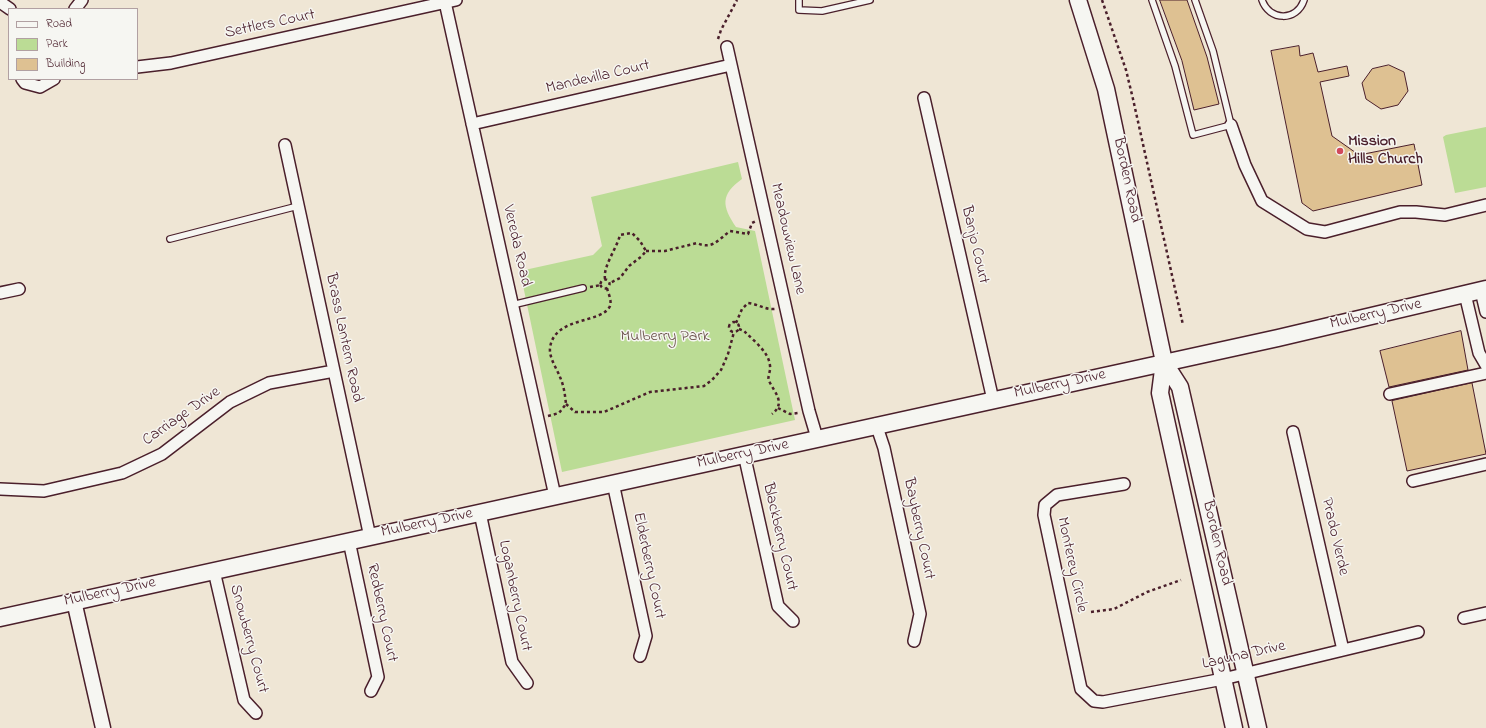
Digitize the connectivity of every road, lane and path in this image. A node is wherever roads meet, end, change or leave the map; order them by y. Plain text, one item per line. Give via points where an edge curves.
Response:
1 (82, 0) edge
2 (737, 0) edge
3 (799, 0) edge
4 (870, 0) edge
5 (1078, 0) edge
6 (1102, 0) edge
7 (1152, 0) edge
8 (1196, 0) edge
9 (1262, 0) edge
10 (1304, 0) edge
11 (450, 1) edge
12 (0, 2) edge
13 (9, 8) edge
14 (76, 8) edge
15 (722, 44) joint
16 (731, 64) junction
17 (138, 67) edge
18 (23, 80) edge
19 (52, 80) edge
20 (924, 98) dead end
21 (472, 124) junction
22 (1231, 125) junction
23 (285, 145) dead end
24 (298, 206) junction
25 (1486, 206) edge
26 (765, 217) junction
27 (170, 239) dead end
28 (646, 251) junction
29 (605, 279) junction
30 (610, 283) junction
31 (583, 288) dead end
32 (607, 288) junction
33 (20, 289) dead end
34 (1483, 290) edge
35 (0, 293) edge
36 (1465, 294) junction
37 (512, 305) junction
38 (786, 306) junction
39 (1486, 312) edge
40 (736, 323) junction
41 (1183, 325) dead end
42 (739, 329) junction
43 (734, 332) junction
44 (1164, 362) junction
45 (1486, 365) edge
46 (334, 371) junction
47 (1486, 373) edge
48 (1390, 394) dead end
49 (993, 400) junction
50 (566, 404) junction
51 (778, 408) junction
52 (809, 411) junction
53 (772, 414) dead end
54 (538, 418) junction
55 (876, 424) junction
56 (1293, 432) dead end
57 (818, 438) junction
58 (744, 454) junction
59 (1486, 464) edge
60 (1413, 482) dead end
61 (613, 483) junction
62 (1124, 484) dead end
63 (0, 489) edge
64 (555, 496) junction
65 (480, 513) junction
66 (370, 537) junction
67 (350, 541) junction
68 (214, 571) junction
69 (1181, 580) dead end
70 (74, 601) junction
71 (1091, 612) dead end
72 (1486, 612) edge
73 (0, 618) edge
74 (1464, 618) dead end
75 (793, 621) dead end
76 (1418, 632) dead end
77 (914, 641) dead end
78 (1343, 650) junction
79 (640, 656) dead end
80 (1246, 673) junction
81 (1223, 679) junction
82 (527, 683) dead end
83 (1081, 689) joint
84 (371, 691) dead end
85 (256, 713) dead end
86 (103, 728) edge
87 (1234, 728) edge
88 (1258, 728) edge

1 - 14 street
2 - 15 path via 720,30
3 - 4 lane via 799,10 822,11
5 - 44 main road, Borden Road via 1106,89
6 - 41 path via 1126,70
7 - 22 lane via 1175,66 1193,135
8 - 22 lane via 1214,51
9 - 10 lane via 1268,11 1280,17 1293,14
11 - 17 street, Settlers Court via 171,63
11 - 21 street, Vereda Road
12 - 13 street
15 - 16 street, Meadowview Lane
16 - 21 street, Mandevilla Court
16 - 26 street, Meadowview Lane
18 - 19 street via 40,87
20 - 49 street, Banjo Court
21 - 37 street, Vereda Road
22 - 25 street via 1245,165 1262,201 1307,229 1325,232 1400,212 1445,215
23 - 24 street, Brass Lantern Road
24 - 27 lane
24 - 46 street, Brass Lantern Road
26 - 28 path via 752,223 748,234 730,231 712,246 697,243 666,251
26 - 38 street, Meadowview Lane
28 - 29 path via 632,233 620,235 617,247 605,267
28 - 30 path via 620,278
29 - 30 path
29 - 32 path via 601,285
30 - 32 path
31 - 37 lane
32 - 50 path via 610,300 607,309 560,330 553,340 550,350 561,379
33 - 35 street
34 - 36 main road, Mulberry Drive
34 - 39 street
36 - 44 main road, Mulberry Drive
36 - 45 street via 1479,353
37 - 54 street, Vereda Road
38 - 40 path via 764,309 748,304 742,309
38 - 52 street, Meadowview Lane
40 - 42 path
40 - 43 path via 730,326 730,330
42 - 43 path
42 - 51 path via 744,331 769,359 769,381 778,396
43 - 50 path via 721,370 704,386 650,392 604,412 575,412
44 - 49 main road, Mulberry Drive
44 - 80 main road, Borden Road via 1180,387
44 - 81 main road, Borden Road via 1160,393
46 - 63 street, Carriage Drive via 262,386 230,402 162,454 122,473 44,491
46 - 66 street, Brass Lantern Road
47 - 48 street
49 - 55 main road, Mulberry Drive
50 - 54 path via 560,413
51 - 52 path via 790,414
51 - 53 path
52 - 57 street, Meadowview Lane
54 - 64 street, Vereda Road
55 - 57 main road, Mulberry Drive
55 - 77 street, Bayberry Court via 884,448 920,614
56 - 78 street, Prado Verde
57 - 58 main road, Mulberry Drive
58 - 61 main road, Mulberry Drive
58 - 75 street, Blackberry Court via 778,606
59 - 60 street
61 - 64 main road, Mulberry Drive
61 - 79 street, Elderberry Court via 646,636
62 - 83 street, Monterey Circle via 1057,495 1045,505 1044,515
64 - 65 main road, Mulberry Drive
65 - 66 main road, Mulberry Drive
65 - 82 street, Loganberry Court via 512,662
66 - 67 main road, Mulberry Drive
67 - 68 main road, Mulberry Drive
67 - 84 street, Redberry Court via 378,677
68 - 70 main road, Mulberry Drive
68 - 85 street, Snowberry Court via 244,700
69 - 71 path via 1147,592 1114,609
70 - 73 main road, Mulberry Drive
70 - 86 street
72 - 74 street
76 - 78 street, Laguna Drive
78 - 80 street, Laguna Drive
80 - 81 street, Laguna Drive
80 - 88 main road, Borden Road
81 - 83 street, Laguna Drive via 1103,702 1094,702
81 - 87 main road, Borden Road

